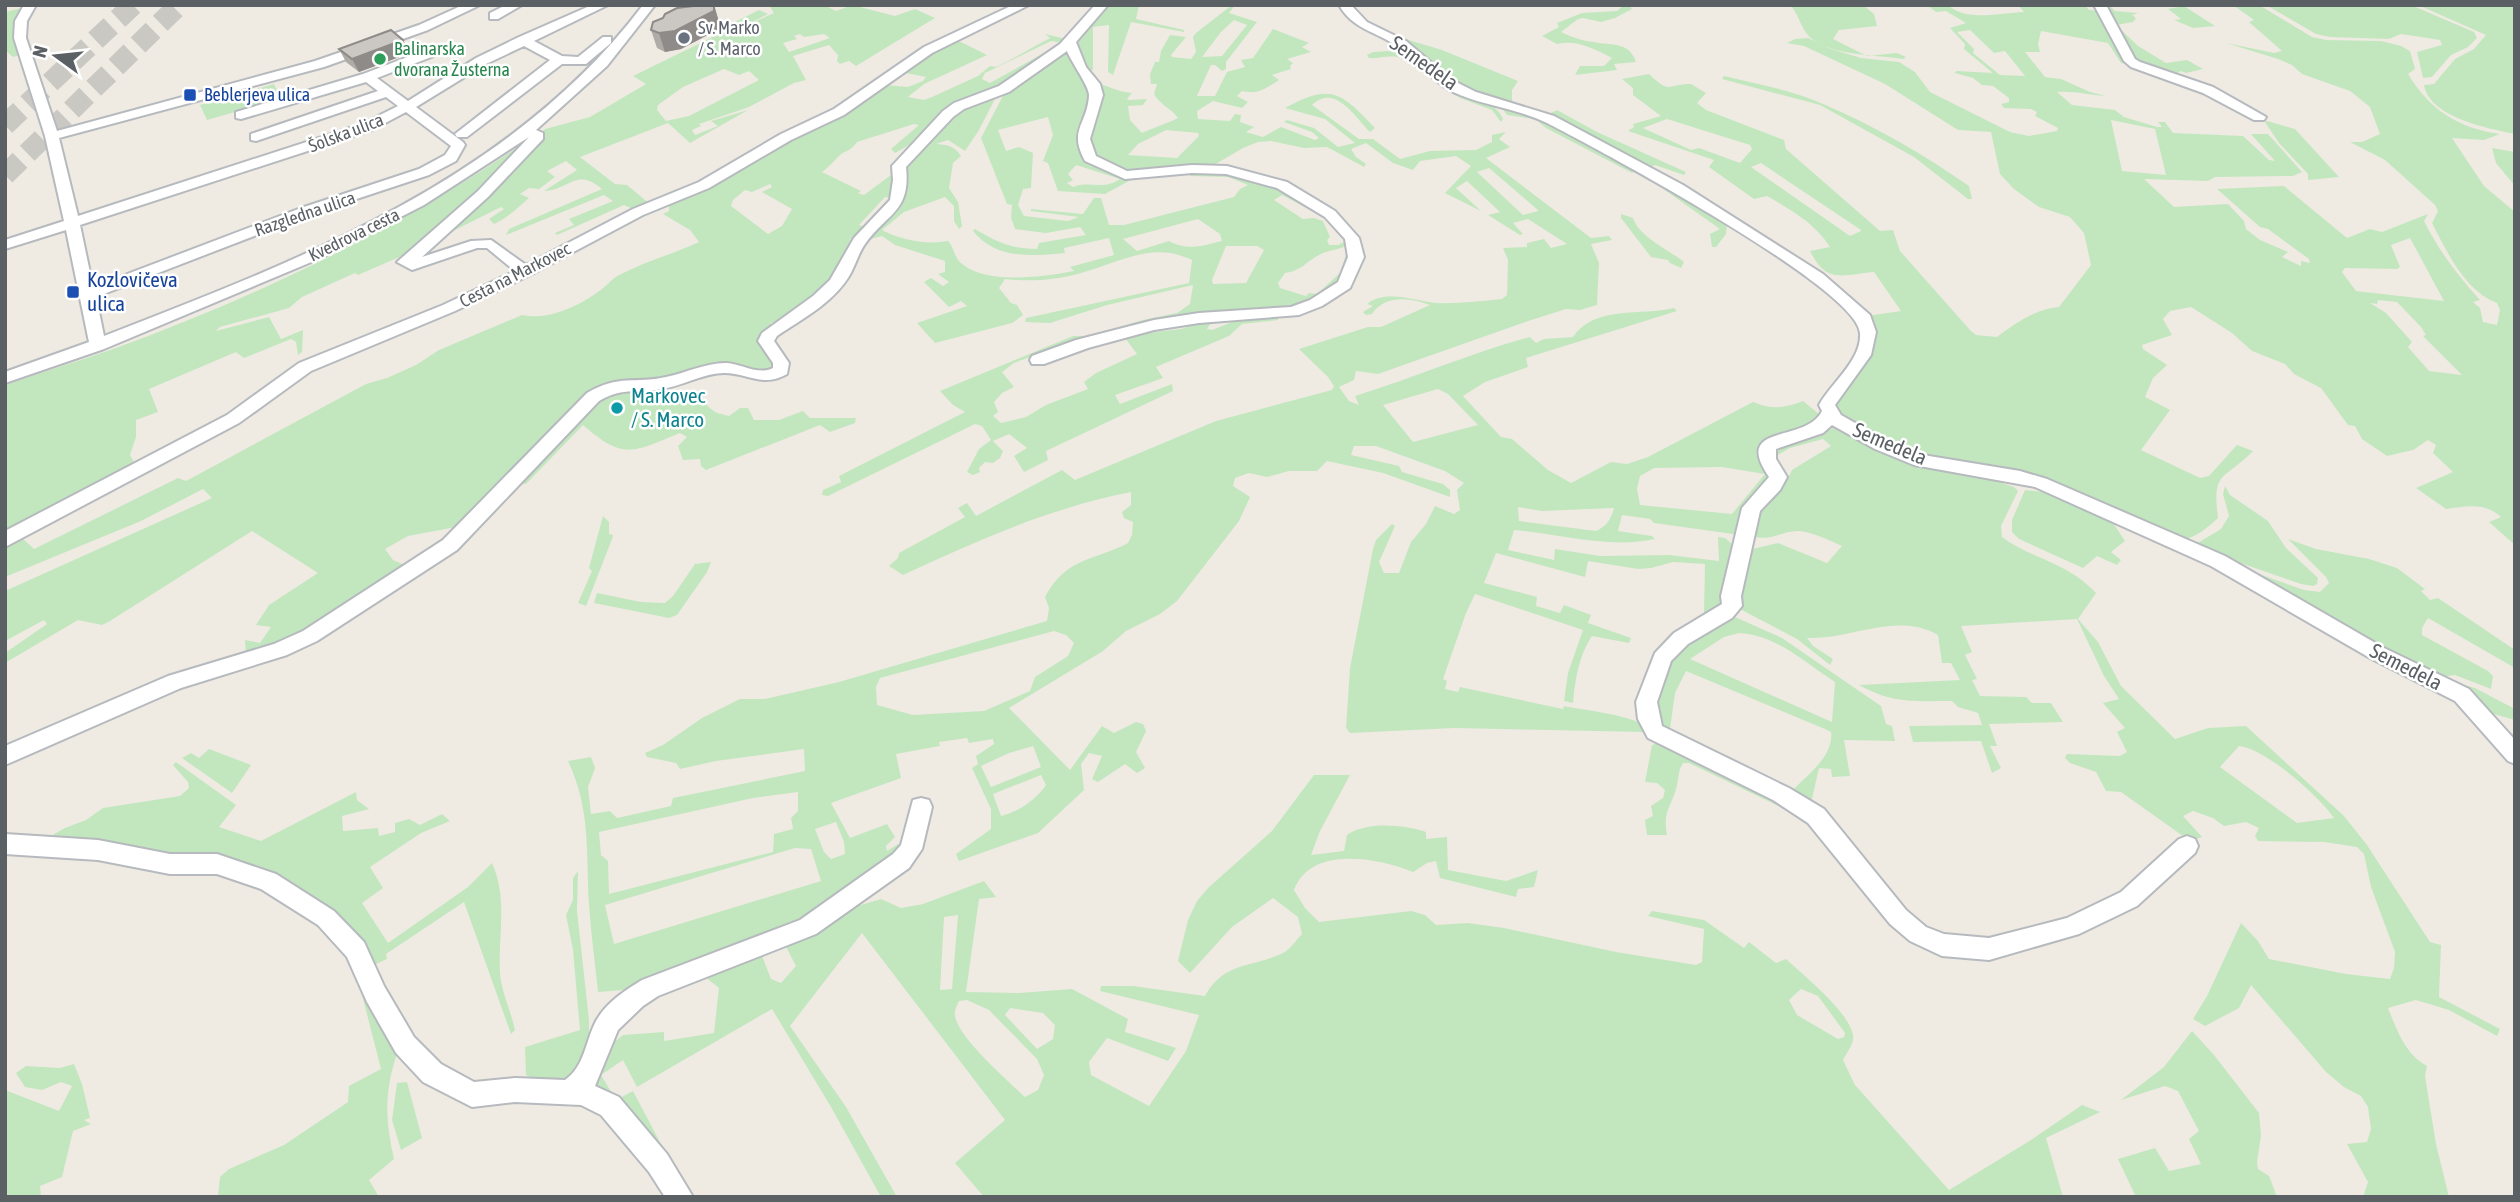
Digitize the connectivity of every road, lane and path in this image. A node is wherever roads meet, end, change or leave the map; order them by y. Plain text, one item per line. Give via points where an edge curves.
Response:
1 (30, 5) edge
2 (474, 5) edge
3 (516, 5) edge
4 (602, 5) edge
5 (649, 5) edge
6 (1023, 5) edge
7 (1102, 5) edge
8 (1345, 5) edge
9 (2099, 5) edge
10 (494, 16) dead end
11 (523, 40) junction
12 (607, 40) dead end
13 (1069, 41) junction
14 (430, 54) dead end
15 (559, 60) junction
16 (368, 77) junction
17 (388, 92) junction
18 (409, 107) junction
19 (241, 115) dead end
20 (2259, 117) dead end
21 (527, 131) junction
22 (462, 134) dead end
23 (52, 136) junction
24 (257, 137) dead end
25 (74, 222) junction
26 (5, 245) edge
27 (525, 272) junction
28 (86, 295) junction
29 (98, 345) junction
30 (1038, 360) dead end
31 (5, 378) edge
32 (1830, 412) junction
33 (5, 540) edge
34 (2515, 755) edge
35 (5, 756) edge
36 (921, 807) dead end
37 (5, 844) edge
38 (2187, 846) dead end
39 (568, 1092) junction
40 (680, 1197) edge

1 - 23 street via 21,21 20,38
2 - 23 street via 337,60
3 - 10 street
4 - 11 street, Šolska ulica
5 - 21 street, Kvedrova cesta via 603,62
6 - 27 street, Cesta na Markovec via 928,50 839,112 786,137 729,173 608,226
7 - 13 street
8 - 32 street, Semedela via 1350,17 1404,45 1447,83 1549,119 1678,188 1818,277 1864,318 1868,327 1865,354 1833,391 1827,405
9 - 20 street via 2137,67 2178,78
11 - 15 street
11 - 18 street, Šolska ulica
12 - 15 street via 581,61
13 - 30 street via 1096,95 1083,139 1090,158 1125,175 1227,170 1282,185 1330,214 1352,238 1356,257 1345,285 1293,312 1154,325
13 - 35 street via 1004,89 959,106 899,166 900,201 865,235 841,277 770,333 766,341 781,370 759,377 723,368 662,384 607,387 450,545 310,636 280,650 175,682
14 - 16 street
15 - 22 street
16 - 17 street
16 - 19 street
17 - 18 street
17 - 24 street
18 - 25 street, Šolska ulica via 367,127
18 - 28 street, Razgledna ulica via 458,145 451,158 424,172 306,211
21 - 27 street via 538,136 449,226 405,262 412,265 476,244 491,244
21 - 29 street, Kvedrova cesta via 419,202 359,235
23 - 25 street
25 - 26 street, Šolska ulica
25 - 28 street
27 - 33 street, Cesta na Markovec via 305,367 233,419
28 - 29 street
29 - 31 street, Kvedrova cesta
32 - 34 street, Semedela via 1858,432 1920,461 2041,483 2218,561 2377,653 2462,695
32 - 38 street via 1822,427 1768,446 1767,461 1778,477 1751,508 1732,606 1665,653 1644,705 1655,732 1816,816 1898,917 1918,934 1942,945 1989,949 2091,919 2129,899
36 - 39 street via 911,849 901,861 825,916 628,1001 601,1037 585,1083
37 - 39 street via 98,850 170,864 217,864 268,881 326,918 356,950 375,995 405,1045 432,1073 472,1096 515,1090
39 - 40 street via 610,1105

